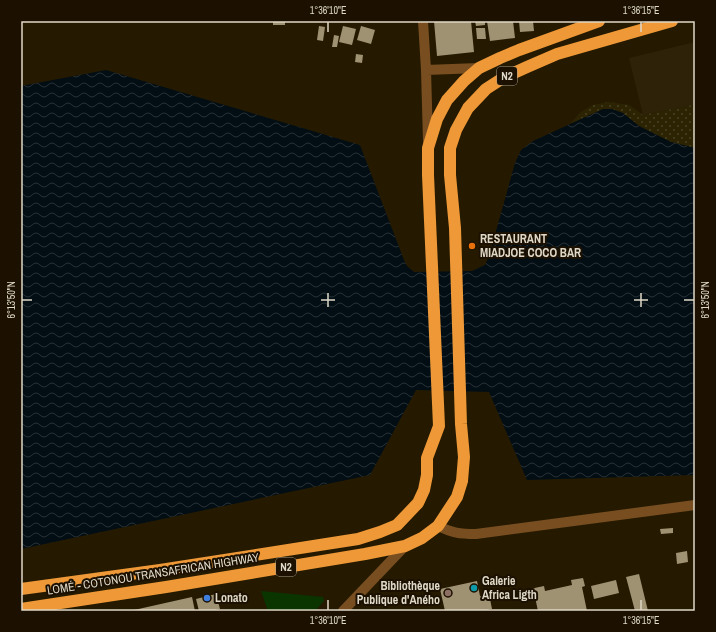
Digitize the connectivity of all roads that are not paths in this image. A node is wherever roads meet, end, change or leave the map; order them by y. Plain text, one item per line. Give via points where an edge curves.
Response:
1 (423, 21) edge
2 (599, 21) edge
3 (672, 21) edge
4 (479, 68) junction
5 (426, 70) junction
6 (428, 148) junction
7 (695, 505) edge
8 (438, 526) junction
9 (405, 546) junction
10 (21, 589) edge
11 (21, 609) edge
12 (343, 611) edge

1 - 5 street
2 - 4 highway, N2 via 519,50
3 - 8 highway, LOMÉ - COTONOU TRANSAFRICAN HIGHWAY / N2 via 557,54 503,78 486,89 468,108 456,130 450,148 450,175 464,457 462,481 457,497
4 - 5 street
4 - 6 highway, N2 via 447,100 437,119
5 - 6 street
6 - 10 highway, LOMÉ - COTONOU TRANSAFRICAN HIGHWAY / N2 via 439,426 428,458 424,490 418,503 398,525 358,539
7 - 8 street via 476,534 451,532
8 - 9 highway, LOMÉ - COTONOU TRANSAFRICAN HIGHWAY / N2
9 - 11 highway, LOMÉ - COTONOU TRANSAFRICAN HIGHWAY / N2
9 - 12 street

